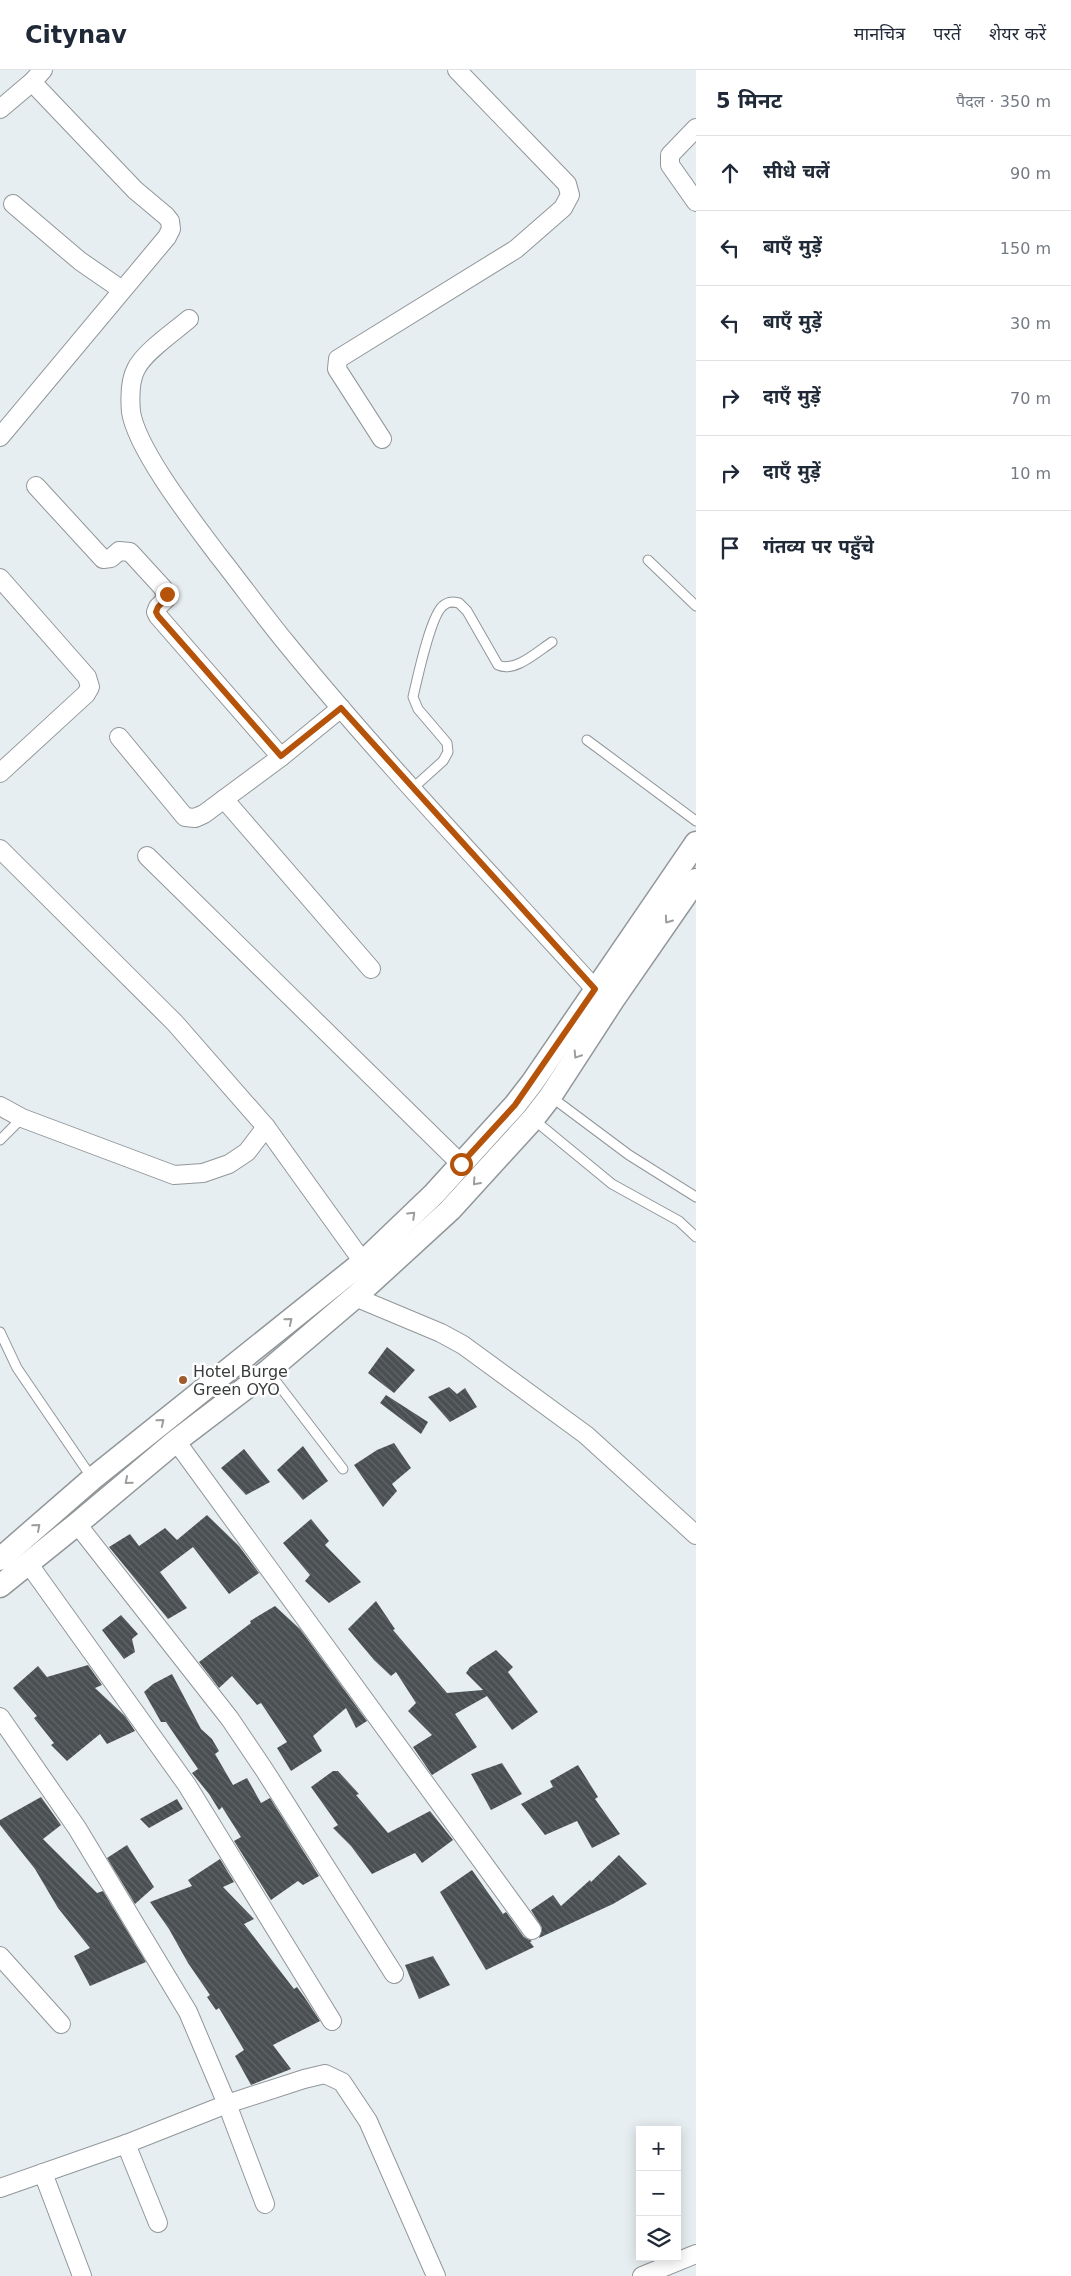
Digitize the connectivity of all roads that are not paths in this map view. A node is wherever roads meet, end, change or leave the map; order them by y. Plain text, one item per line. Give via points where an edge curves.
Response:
1 (457, 70) edge
2 (38, 76) edge
3 (0, 109) edge
4 (696, 128) edge
5 (696, 202) edge
6 (13, 204) dead end
7 (122, 290) junction
8 (189, 319) dead end
9 (0, 437) edge
10 (382, 439) dead end
11 (36, 486) dead end
12 (648, 560) dead end
13 (0, 578) edge
14 (696, 606) edge
15 (552, 642) dead end
16 (341, 708) junction
17 (119, 737) dead end
18 (587, 740) dead end
19 (281, 756) junction
20 (0, 773) edge
21 (413, 788) junction
22 (224, 799) junction
23 (696, 821) edge
24 (696, 843) edge
25 (0, 849) edge
26 (147, 856) dead end
27 (696, 880) edge
28 (371, 969) dead end
29 (595, 989) junction
30 (541, 1090) junction
31 (0, 1106) edge
32 (524, 1112) junction
33 (22, 1118) junction
34 (266, 1127) junction
35 (0, 1140) edge
36 (461, 1164) junction
37 (696, 1196) edge
38 (696, 1238) edge
39 (363, 1262) junction
40 (355, 1297) junction
41 (0, 1332) edge
42 (268, 1371) junction
43 (176, 1441) junction
44 (343, 1469) dead end
45 (92, 1478) junction
46 (78, 1524) junction
47 (696, 1535) edge
48 (0, 1558) edge
49 (28, 1563) junction
50 (0, 1586) edge
51 (0, 1717) edge
52 (532, 1930) dead end
53 (0, 1956) edge
54 (394, 1974) dead end
55 (332, 2021) dead end
56 (60, 2024) dead end
57 (227, 2104) junction
58 (126, 2144) junction
59 (43, 2173) junction
60 (0, 2188) edge
61 (265, 2204) dead end
62 (158, 2223) dead end
63 (696, 2254) edge
64 (82, 2276) edge
65 (436, 2276) edge
66 (642, 2276) edge

1 - 10 street via 568,184 570,195 563,208 516,249 338,359 337,369
2 - 3 street
2 - 7 street via 135,190 170,221 167,237
4 - 5 street via 670,155 670,165
6 - 7 street via 80,261
7 - 9 street
8 - 16 street via 147,355 136,369 131,412 138,434 187,514 286,643
11 - 19 street via 103,559 111,558 119,551 130,552 163,588 167,598 158,607 158,616
12 - 14 lane
13 - 20 street via 87,677 90,687
15 - 21 lane via 514,666 505,668 498,665 459,602 442,605 434,620 413,697 418,709 447,743 448,752 443,761
16 - 19 street
16 - 21 street
17 - 22 street via 185,817 195,818
18 - 23 lane
19 - 22 street
21 - 29 street
22 - 28 street
24 - 29 street
25 - 34 street via 175,1023
26 - 36 street
27 -> 30 street via 613,1000
29 - 30 street
30 - 32 street
30 - 37 lane via 629,1155
31 - 33 street
32 - 36 street
32 - 38 lane via 612,1184 680,1221
32 -> 40 street via 450,1210
33 - 34 street via 174,1175 203,1173 229,1164 247,1152
33 - 35 lane
34 - 39 street
39 -> 36 street
45 -> 39 street
40 - 42 street
40 - 47 street via 463,1345 586,1435
41 - 45 lane via 17,1368
42 - 43 street
42 - 44 lane
43 -> 46 street
43 - 52 street
48 -> 45 street
46 - 49 street
46 - 54 street via 230,1719
49 - 50 street
49 - 55 street via 187,1785
51 - 57 street via 77,1828 188,2012
53 - 56 street
57 - 58 street
57 - 61 street
57 - 65 street via 325,2074 342,2082 368,2121
58 - 59 street
58 - 62 street
59 - 60 street
59 - 64 street
63 - 66 street

